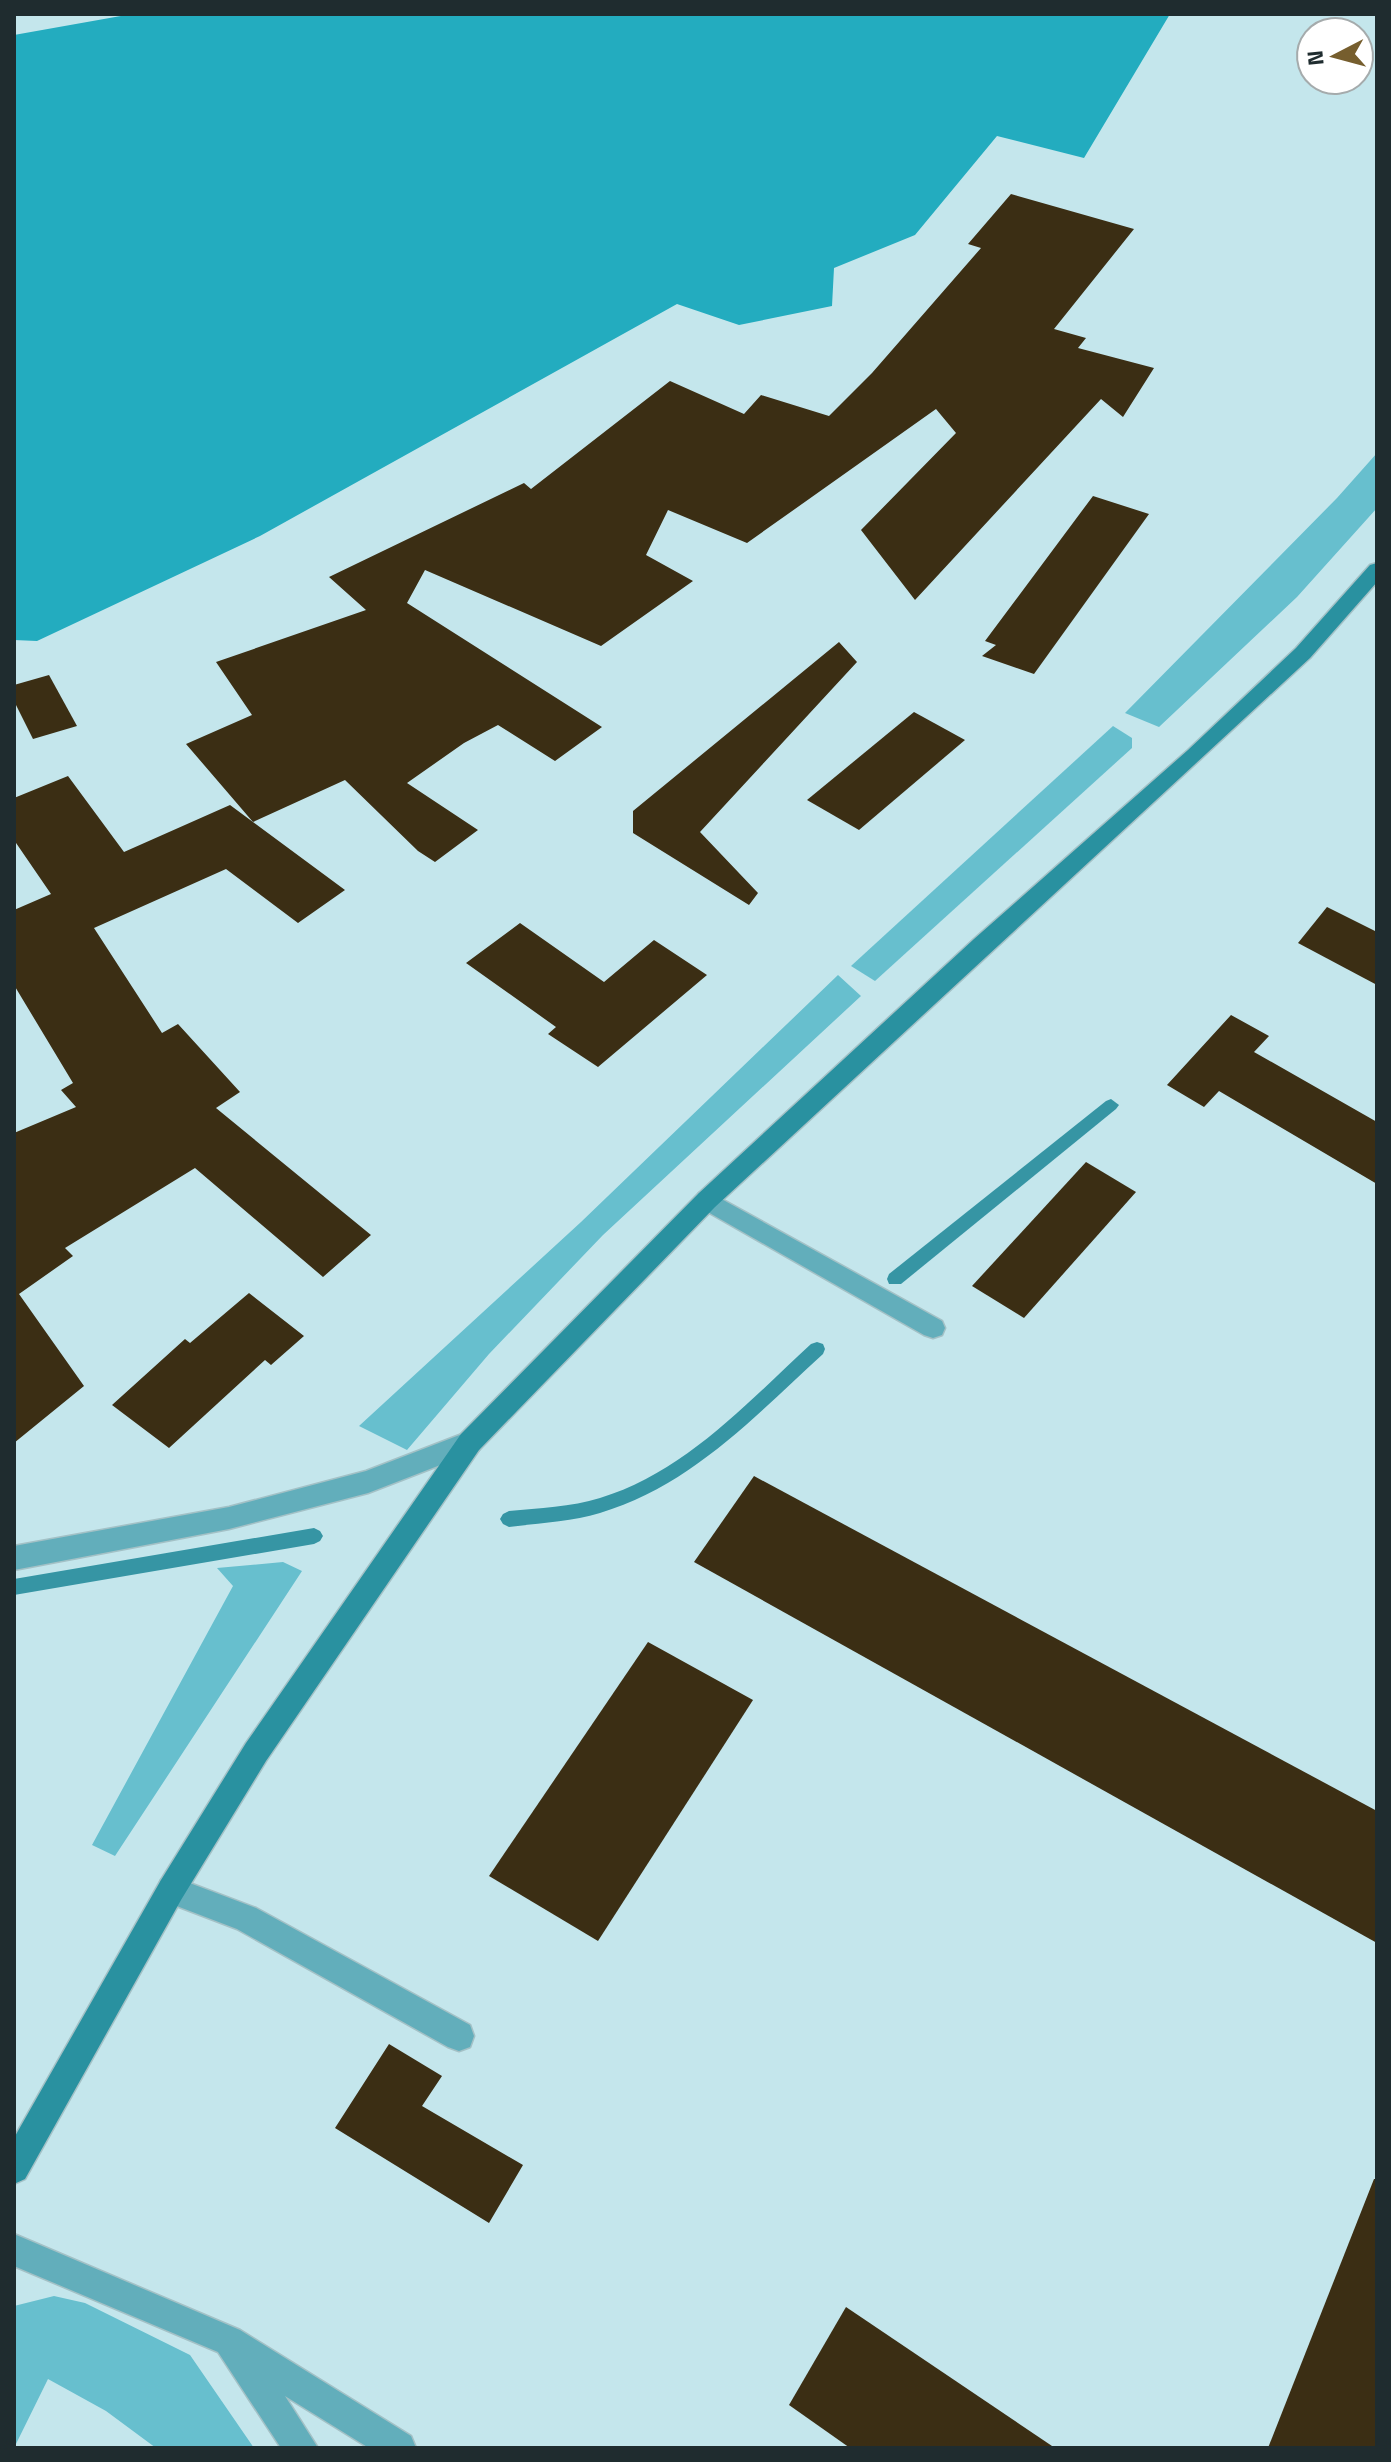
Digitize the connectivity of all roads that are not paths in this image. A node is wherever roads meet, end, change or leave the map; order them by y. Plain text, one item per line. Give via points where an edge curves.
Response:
1 (1377, 569) edge
2 (707, 1200) junction
3 (933, 1328) dead end
4 (470, 1442) junction
5 (14, 1558) edge
6 (171, 1890) junction
7 (459, 2036) dead end
8 (14, 2168) edge
9 (14, 2250) edge
10 (229, 2341) junction
11 (301, 2448) edge
12 (399, 2448) edge

1 - 2 main road via 1303,653 1195,755
2 - 3 street
2 - 4 main road
4 - 5 street via 368,1482 244,1514
4 - 6 main road via 256,1752
6 - 7 street via 246,1918
6 - 8 main road
9 - 10 street
10 - 11 street
10 - 12 street

